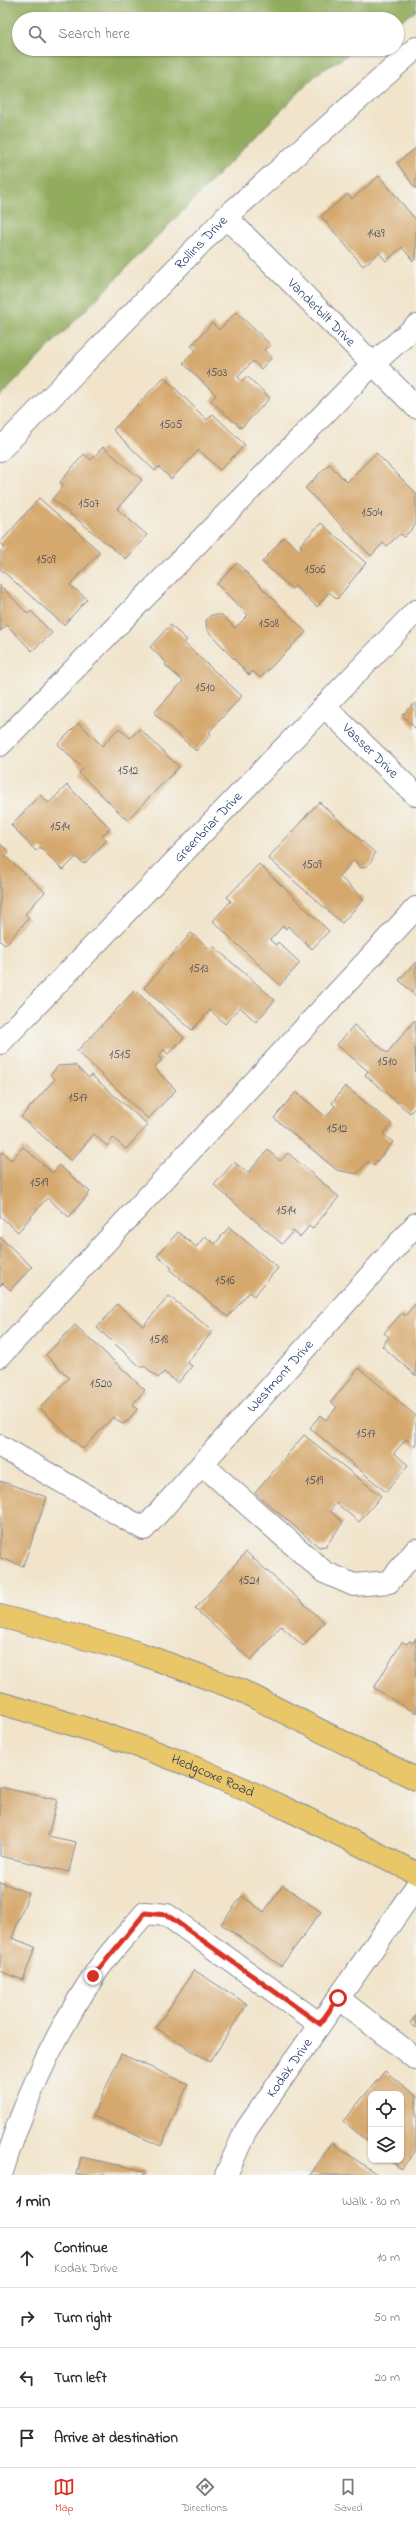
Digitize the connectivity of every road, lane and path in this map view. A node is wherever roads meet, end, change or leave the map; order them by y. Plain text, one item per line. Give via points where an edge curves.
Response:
1 (416, 48) edge
2 (226, 217) junction
3 (416, 326) edge
4 (373, 364) junction
5 (416, 407) edge
6 (0, 450) edge
7 (416, 611) edge
8 (325, 707) junction
9 (0, 745) edge
10 (416, 795) edge
11 (416, 908) edge
12 (0, 1043) edge
13 (416, 1224) edge
14 (0, 1356) edge
15 (0, 1446) edge
16 (202, 1464) junction
17 (416, 1550) edge
18 (0, 1616) edge
19 (0, 1703) edge
20 (416, 1779) edge
21 (416, 1873) edge
22 (416, 1887) edge
23 (338, 1998) junction
24 (320, 2024) junction
25 (416, 2059) edge
26 (1, 2175) edge
27 (226, 2175) edge

1 - 2 street, Rollins Drive
2 - 4 street, Vanderbilt Drive
2 - 6 street, Rollins Drive
3 - 4 street
4 - 5 street, Vanderbilt Drive
4 - 9 street
7 - 8 street, Greenbriar Drive
8 - 10 street, Vasser Drive
8 - 12 street, Greenbriar Drive
11 - 14 street
13 - 16 street, Westmont Drive
15 - 16 street, Westmont Drive via 144,1529
16 - 17 street via 324,1572 354,1585 389,1582
18 - 20 main road via 136,1652 240,1690
19 - 21 main road, Hedgcoxe Road via 80,1726 202,1771 283,1807
22 - 23 street, Kodak Drive
23 - 24 street, Kodak Drive
23 - 25 street
24 - 26 street via 167,1915 145,1913 93,1976 46,2060 14,2131
24 - 27 street, Kodak Drive via 246,2130

